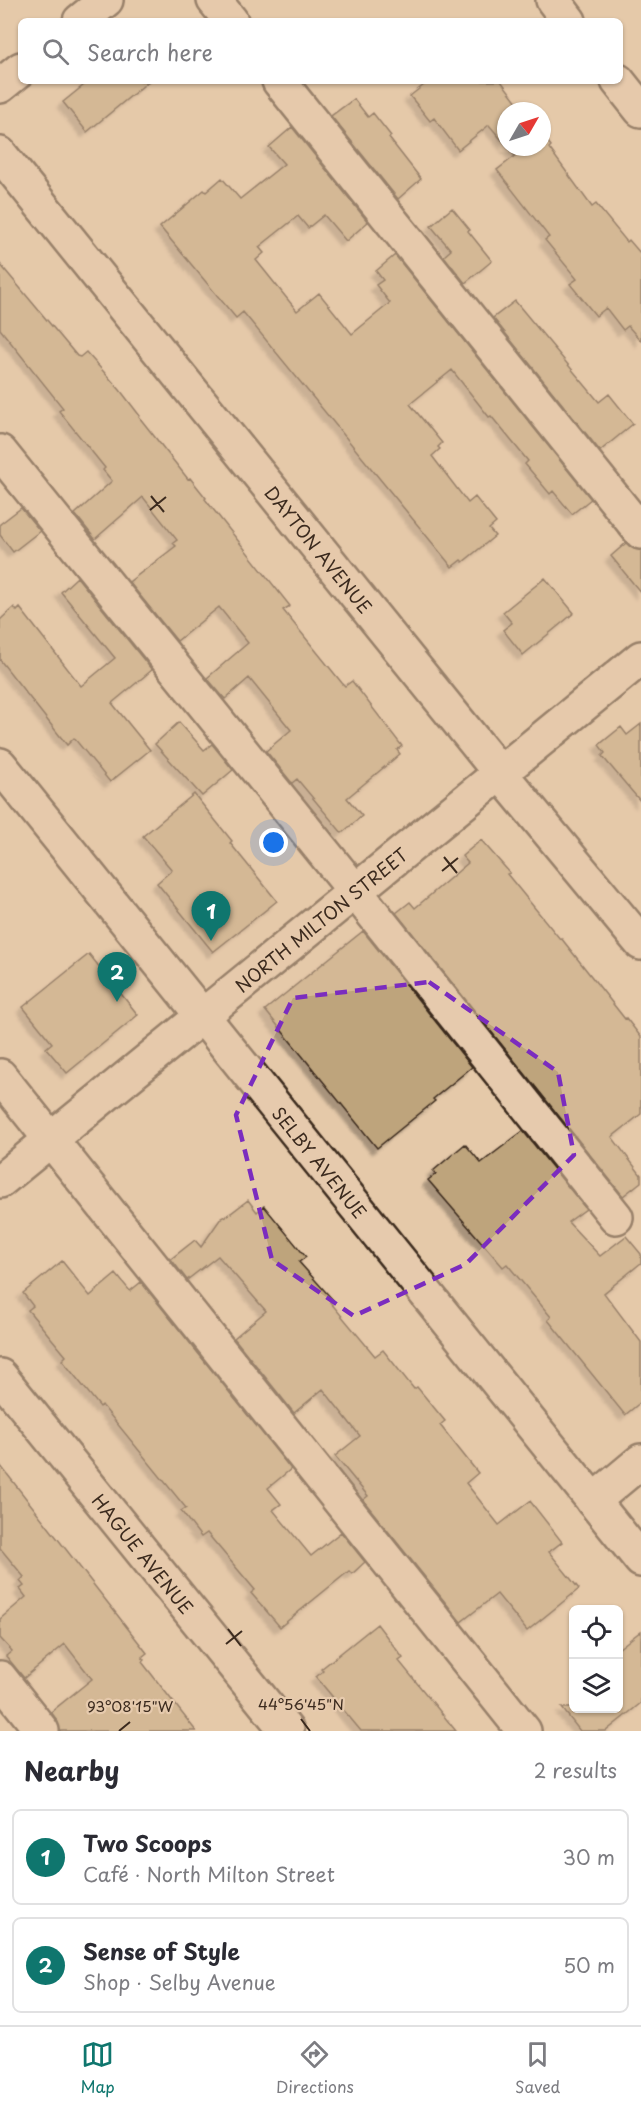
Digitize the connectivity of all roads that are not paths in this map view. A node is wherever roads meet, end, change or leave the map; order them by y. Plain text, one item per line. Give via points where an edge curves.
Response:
1 (105, 0) edge
2 (214, 0) edge
3 (553, 0) edge
4 (84, 18) edge
5 (229, 18) edge
6 (567, 18) edge
7 (18, 71) edge
8 (281, 84) edge
9 (620, 84) edge
10 (0, 86) edge
11 (641, 110) edge
12 (0, 154) edge
13 (0, 452) edge
14 (641, 532) edge
15 (641, 658) edge
16 (0, 765) edge
17 (500, 773) junction
18 (355, 891) junction
19 (641, 943) edge
20 (202, 1016) junction
21 (0, 1076) edge
22 (51, 1139) junction
23 (0, 1181) edge
24 (616, 1217) dead end
25 (0, 1376) edge
26 (641, 1461) edge
27 (593, 1501) junction
28 (641, 1560) edge
29 (0, 1678) edge
30 (42, 1731) edge
31 (287, 1731) edge
32 (524, 1731) edge

1 - 4 street
2 - 5 street
3 - 6 street
7 - 10 street
8 - 14 street
9 - 11 street
12 - 17 street, DAYTON AVENUE
13 - 18 street
15 - 17 street, NORTH MILTON STREET
16 - 20 street, SELBY AVENUE
17 - 18 street, NORTH MILTON STREET
17 - 19 street, DAYTON AVENUE
18 - 20 street, NORTH MILTON STREET
18 - 24 street
20 - 22 street, NORTH MILTON STREET
20 - 27 street, SELBY AVENUE
21 - 22 street
22 - 23 street, NORTH MILTON STREET
22 - 32 street
25 - 31 street, HAGUE AVENUE
26 - 27 street
27 - 28 street, SELBY AVENUE
29 - 30 street

